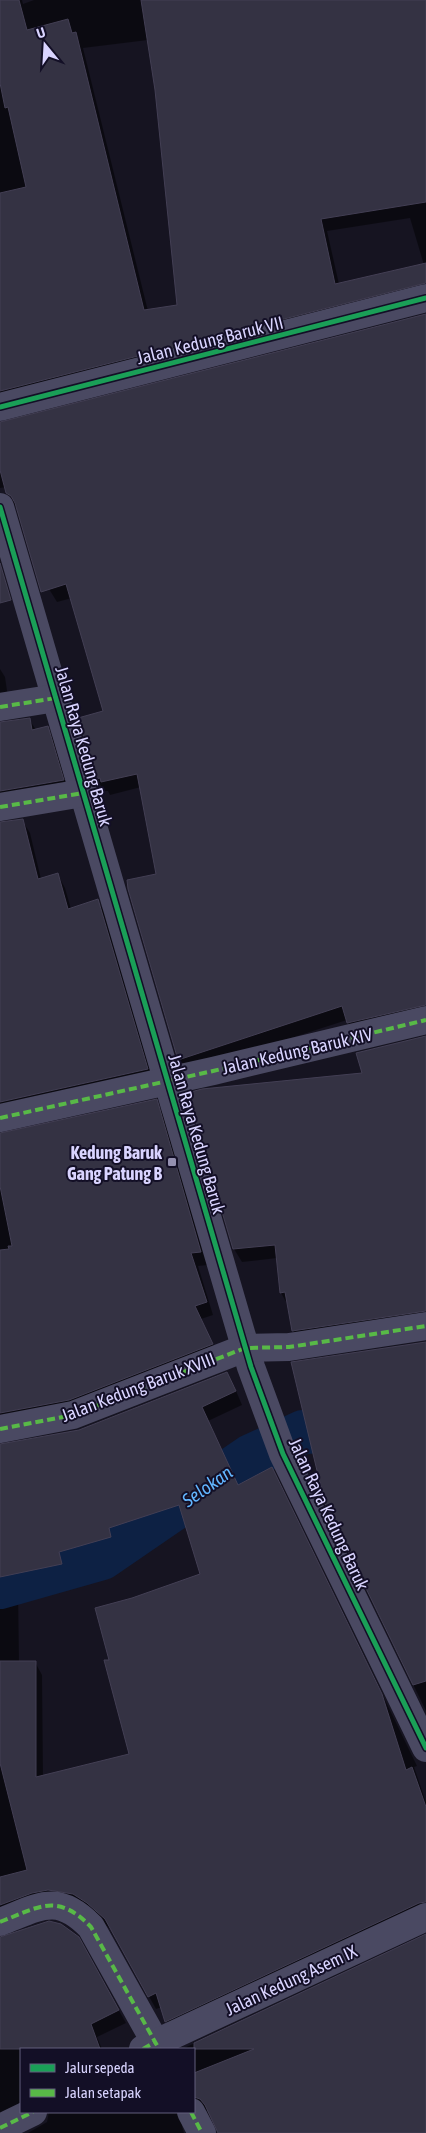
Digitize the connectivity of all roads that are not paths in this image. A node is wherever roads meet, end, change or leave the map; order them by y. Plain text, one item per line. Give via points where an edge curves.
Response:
1 (426, 298) edge
2 (0, 406) edge
3 (0, 507) edge
4 (56, 698) junction
5 (0, 707) edge
6 (83, 792) junction
7 (0, 807) edge
8 (426, 1020) edge
9 (168, 1081) junction
10 (0, 1118) edge
11 (426, 1326) edge
12 (245, 1348) junction
13 (0, 1429) edge
14 (426, 1748) edge
15 (426, 1917) edge
16 (0, 1922) edge
17 (153, 2047) edge
18 (30, 2113) edge
19 (192, 2113) edge
20 (0, 2128) edge
21 (202, 2133) edge

1 - 2 street, Jalan Kedung Baruk VII
3 - 4 street, Jalan Raya Kedung Baruk
4 - 5 street
4 - 6 street, Jalan Raya Kedung Baruk
6 - 7 street
6 - 9 street, Jalan Raya Kedung Baruk
8 - 9 street, Jalan Kedung Baruk XIV
9 - 10 street, Jalan Kedung Baruk XIV
9 - 12 street, Jalan Raya Kedung Baruk
11 - 12 street, Jalan Kedung Baruk XVIII via 289,1347
12 - 13 street, Jalan Kedung Baruk XVIII via 72,1415
12 - 14 street, Jalan Raya Kedung Baruk via 280,1445
15 - 17 street, Jalan Kedung Asem IX
16 - 17 street, Jalan Kedung Asem IX via 54,1905 80,1916 91,1927
18 - 20 street
19 - 21 street

